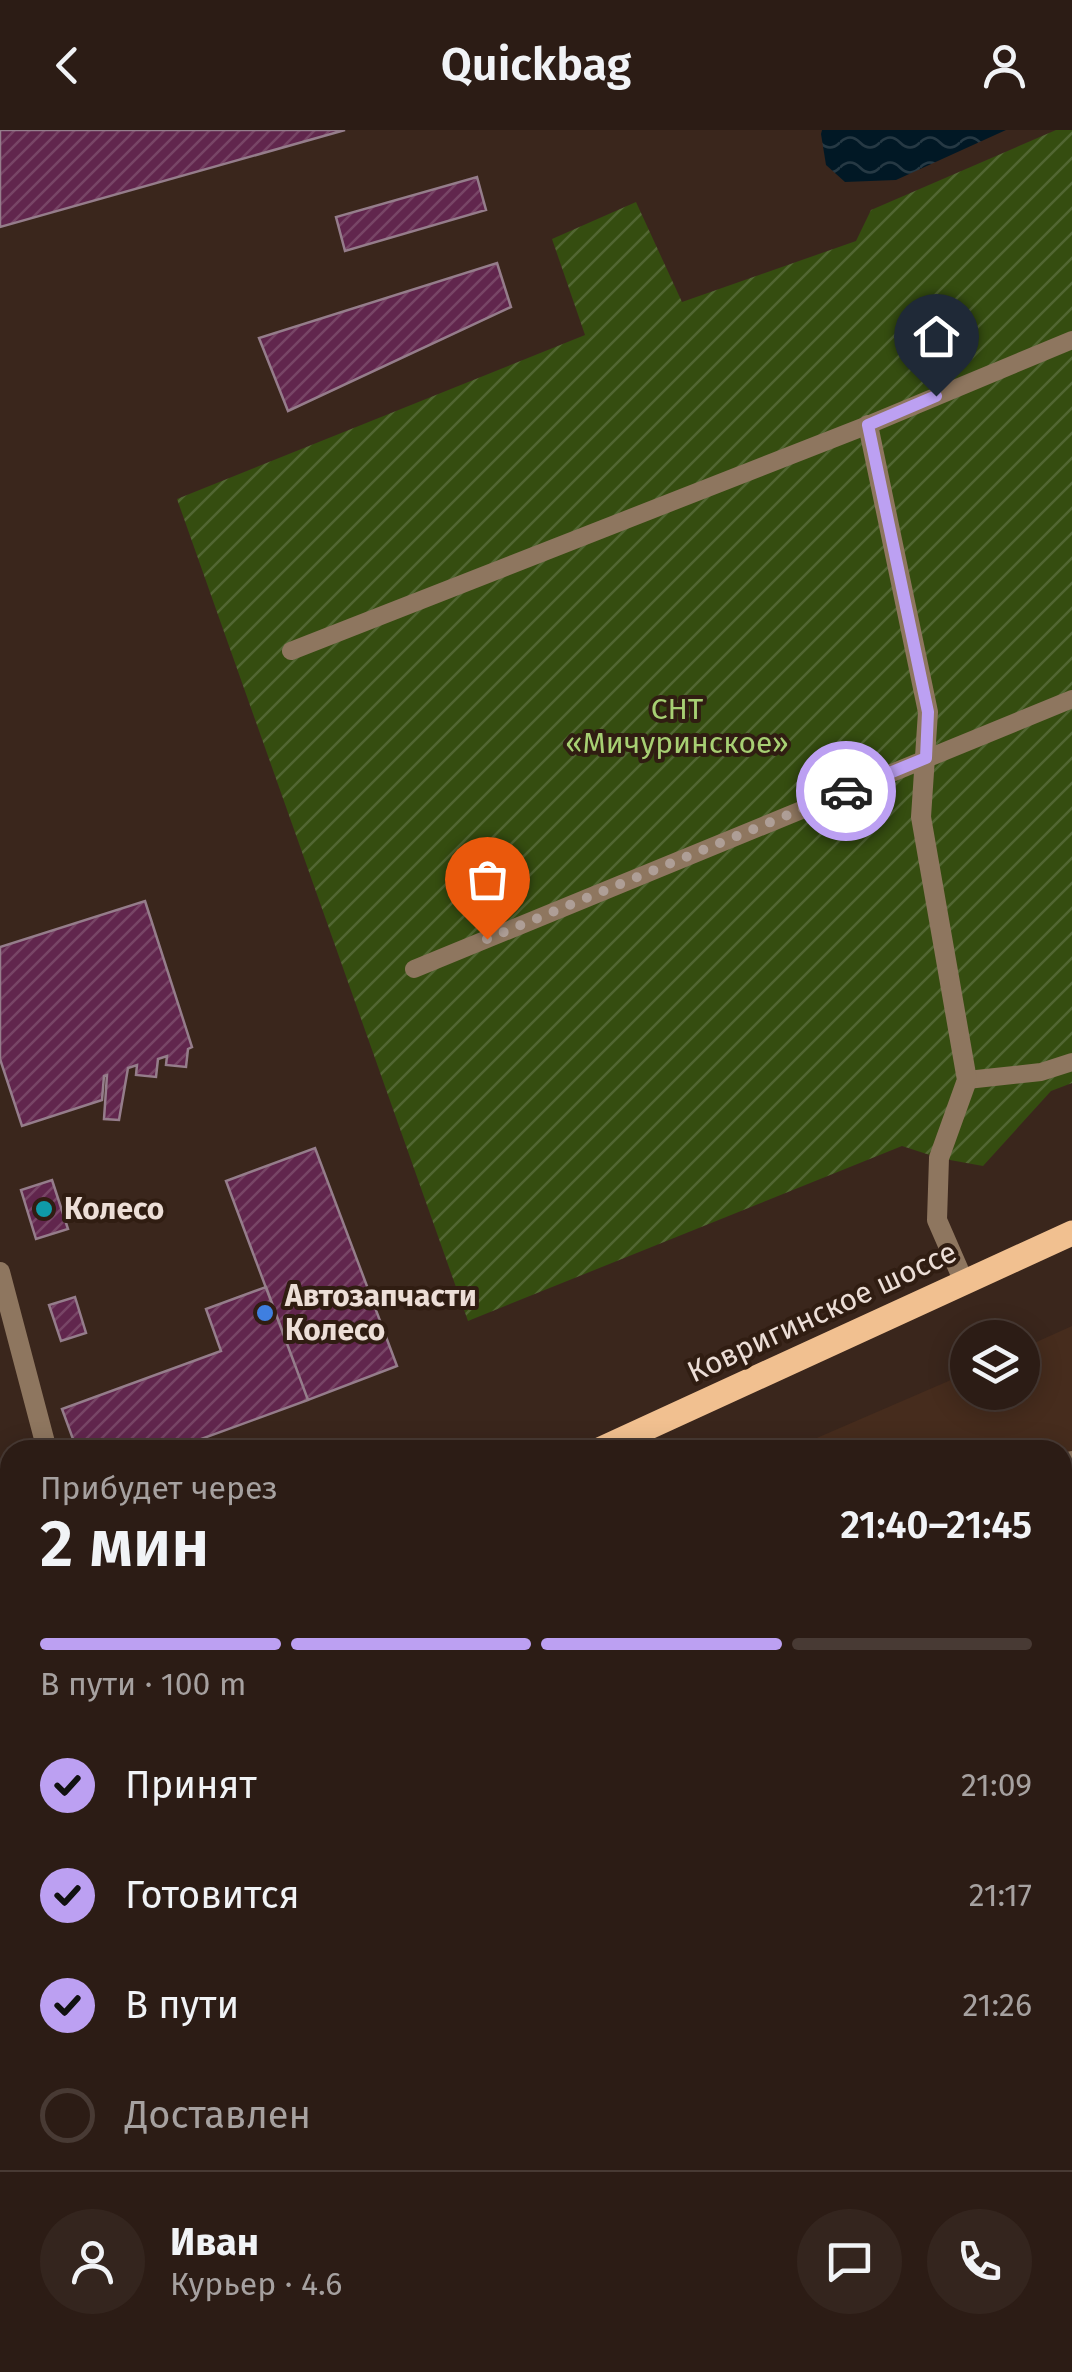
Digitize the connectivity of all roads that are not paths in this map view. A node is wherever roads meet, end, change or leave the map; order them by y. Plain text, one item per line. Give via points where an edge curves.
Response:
1 (1072, 340) edge
2 (868, 425) junction
3 (291, 651) dead end
4 (1072, 699) edge
5 (926, 758) junction
6 (414, 970) dead end
7 (1072, 1062) edge
8 (967, 1080) junction
9 (1069, 1240) edge
10 (0, 1272) edge
11 (964, 1282) junction
12 (44, 1440) edge
13 (621, 1440) edge

1 - 2 lane
2 - 3 lane
2 - 5 street via 928,712
4 - 5 lane
5 - 6 lane
5 - 8 street via 922,817
7 - 8 lane
8 - 11 street via 938,1158 937,1220
9 - 11 main road, Ковригинское шоссе
10 - 12 street
11 - 13 main road, Ковригинское шоссе

